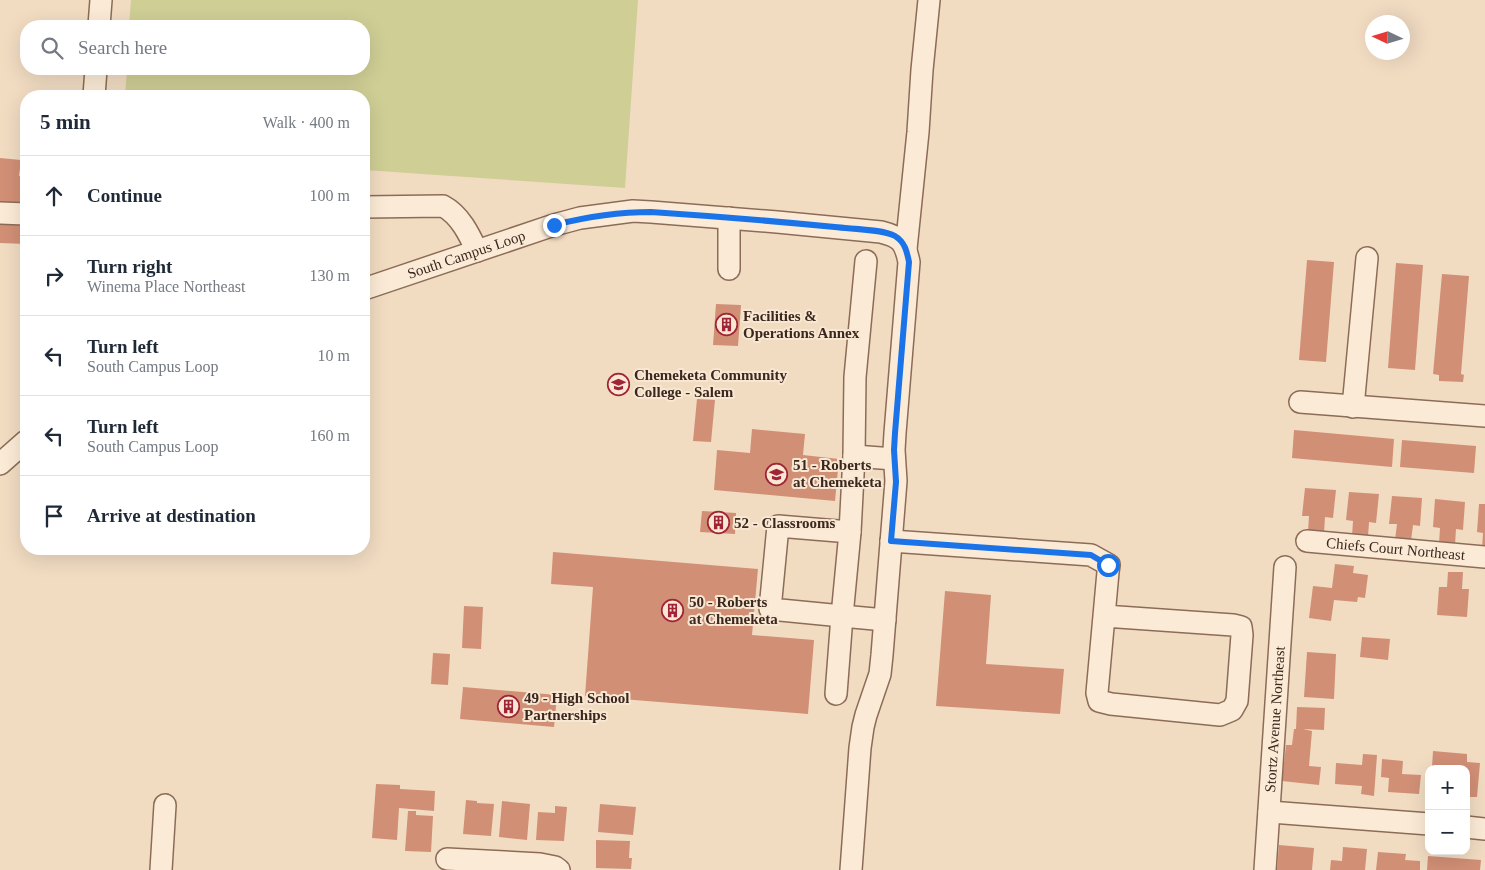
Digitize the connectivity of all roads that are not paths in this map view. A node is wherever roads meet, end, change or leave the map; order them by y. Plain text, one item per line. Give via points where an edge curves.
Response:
1 (101, 0) edge
2 (929, 0) edge
3 (99, 20) edge
4 (96, 75) edge
5 (94, 90) edge
6 (370, 207) edge
7 (0, 213) edge
8 (20, 214) edge
9 (729, 218) junction
10 (477, 251) junction
11 (908, 255) junction
12 (1367, 258) dead end
13 (866, 261) dead end
14 (729, 269) dead end
15 (370, 286) edge
16 (1300, 402) dead end
17 (1353, 407) junction
18 (1485, 416) edge
19 (20, 446) edge
20 (854, 456) junction
21 (894, 459) junction
22 (0, 464) edge
23 (850, 532) junction
24 (891, 541) junction
25 (1307, 541) dead end
26 (1485, 558) edge
27 (1286, 567) dead end
28 (842, 616) junction
29 (1104, 616) junction
30 (885, 620) junction
31 (836, 694) dead end
32 (165, 805) dead end
33 (1269, 812) junction
34 (1425, 824) edge
35 (1470, 828) edge
36 (1485, 829) edge
37 (447, 859) dead end
38 (161, 870) edge
39 (559, 870) edge
40 (851, 870) edge
41 (1265, 870) edge

1 - 3 street
2 - 11 street
4 - 5 street
6 - 10 street via 444,206 457,216
7 - 8 street
9 - 10 street, South Campus Loop via 651,212 580,218
9 - 11 street, South Campus Loop via 881,232 902,241
9 - 14 street
10 - 15 street, South Campus Loop
11 - 21 street
12 - 17 street
13 - 20 street via 856,377
16 - 17 street
17 - 18 street
19 - 22 street
20 - 21 street
20 - 23 street
21 - 24 street via 896,482
23 - 28 street
23 - 28 street via 778,526 777,535 770,609
24 - 29 street via 1091,555 1108,565
24 - 30 street
25 - 26 street, Chiefs Court Northeast
27 - 33 street, Stortz Avenue Northeast
28 - 30 street
28 - 31 street
29 - 29 street via 1099,701 1220,715 1232,710 1237,701 1241,627
30 - 40 street via 880,674 866,715 860,748
32 - 38 street
33 - 34 street
33 - 41 street, Stortz Avenue Northeast
35 - 36 street
37 - 39 street via 540,864

